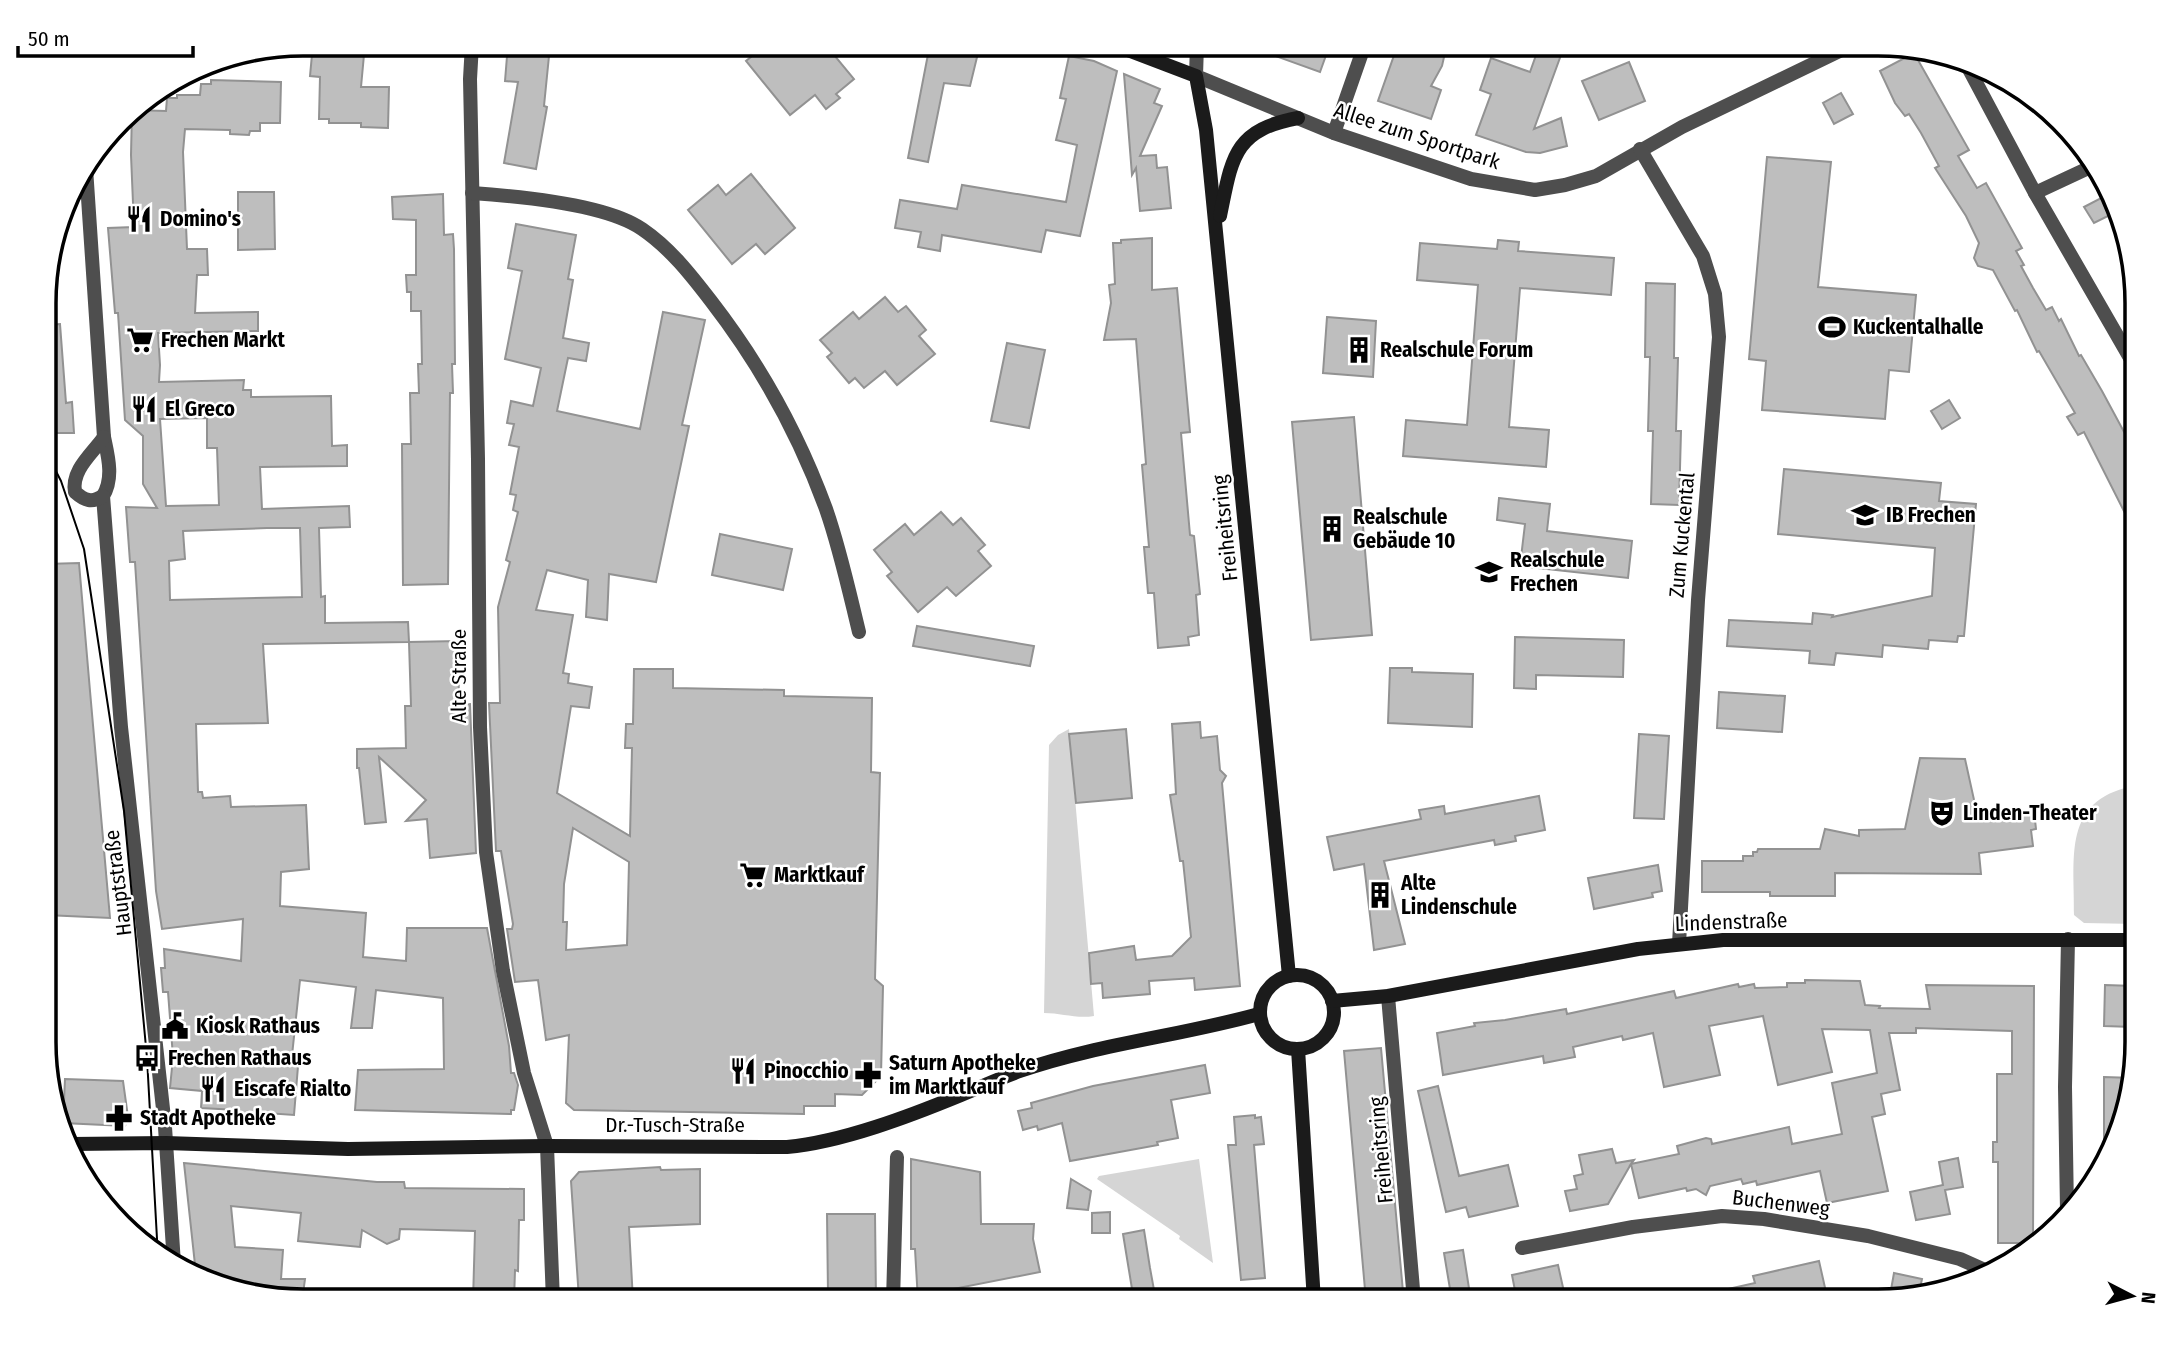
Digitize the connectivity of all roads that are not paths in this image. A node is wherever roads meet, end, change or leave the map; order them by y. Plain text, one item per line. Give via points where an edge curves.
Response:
1 (1145, 56) edge
2 (1197, 56) edge
3 (1361, 56) edge
4 (1829, 56) edge
5 (472, 57) edge
6 (1972, 75) edge
7 (1196, 76) junction
8 (1298, 118) junction
9 (1335, 133) junction
10 (1640, 149) junction
11 (2085, 169) edge
12 (87, 183) edge
13 (472, 193) junction
14 (2035, 193) junction
15 (1217, 227) junction
16 (2124, 348) edge
17 (104, 437) junction
18 (103, 496) junction
19 (859, 632) dead end
20 (2068, 939) junction
21 (2125, 940) edge
22 (1679, 944) junction
23 (1289, 976) junction
24 (1388, 996) junction
25 (1332, 1001) junction
26 (1259, 1014) junction
27 (1298, 1049) junction
28 (166, 1143) junction
29 (78, 1144) edge
30 (547, 1146) junction
31 (897, 1157) dead end
32 (2067, 1202) edge
33 (1522, 1248) dead end
34 (173, 1252) edge
35 (1979, 1267) edge
36 (1313, 1288) edge
37 (1413, 1288) edge
38 (553, 1289) edge
39 (893, 1289) edge

1 - 7 street
2 - 7 street
3 - 9 street
4 - 10 street, Allee zum Sportpark
5 - 13 street, Alte Straße
6 - 14 street
7 - 8 street, Allee zum Sportpark
7 - 15 street, Freiheitsring
8 - 9 street, Allee zum Sportpark
8 - 15 street via 1262,127 1238,149
9 - 10 street, Allee zum Sportpark via 1471,179 1535,190 1595,176
10 - 22 street, Zum Kuckental via 1703,256 1715,294 1719,337 1698,600
11 - 14 street
12 - 17 street, Hauptstraße
13 - 19 street via 549,201 615,216 641,228 693,277 760,373 802,454 825,508
13 - 30 street, Alte Straße via 486,852 524,1073
14 - 16 street
15 - 23 street, Freiheitsring
17 - 18 street, Hauptstraße via 109,478
17 - 18 street via 78,469 74,485 85,500
18 - 28 street, Hauptstraße via 121,727
20 - 21 street, Lindenstraße
20 - 22 street, Lindenstraße
20 - 32 street
22 - 24 street, Lindenstraße
23 - 25 street via 1311,978
23 - 26 street via 1267,989
24 - 25 street, Lindenstraße
24 - 37 street, Freiheitsring
25 - 27 street via 1334,1012 1327,1034
26 - 27 street via 1267,1035 1276,1043
26 - 30 street, Dr.-Tusch-Straße via 1100,1048 1020,1071 816,1144
27 - 36 street
28 - 29 street, Dr.-Tusch-Straße
28 - 30 street, Dr.-Tusch-Straße via 348,1149
28 - 34 street, Hauptstraße
30 - 38 street, Alte Straße
31 - 39 street
33 - 35 street, Buchenweg via 1722,1216 1868,1236

